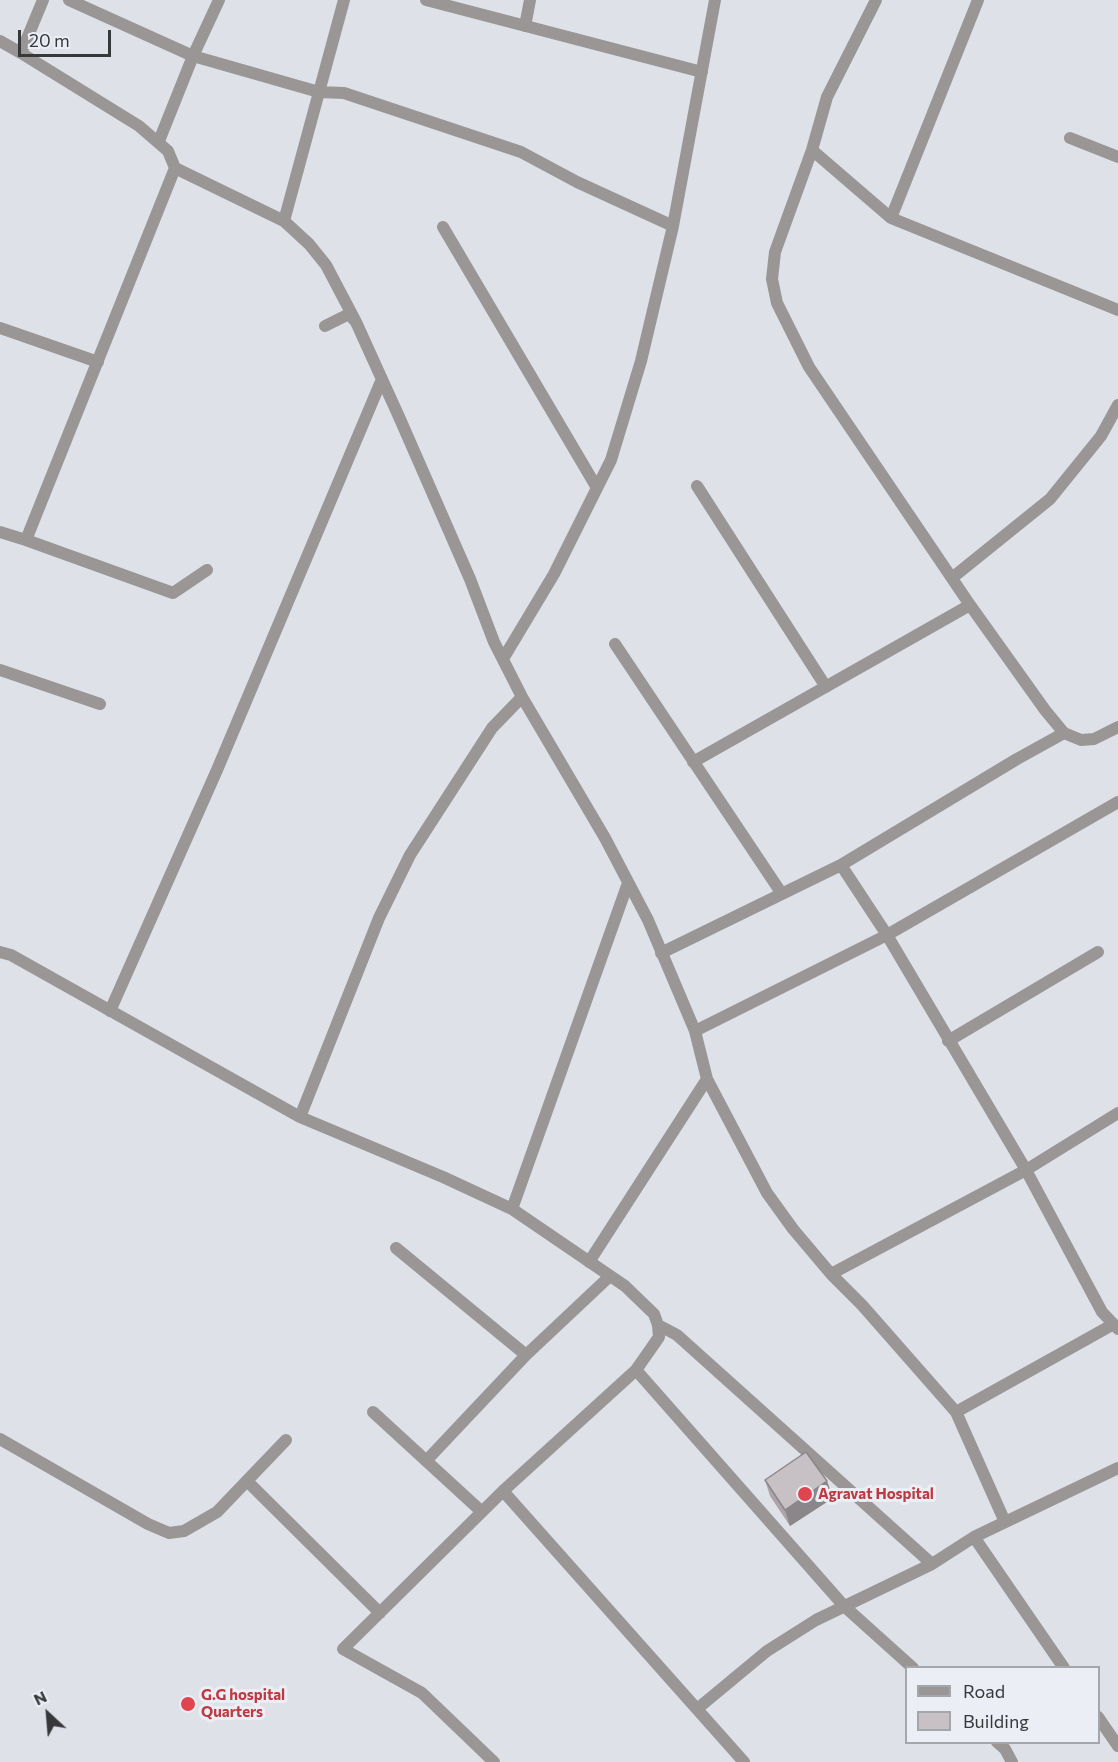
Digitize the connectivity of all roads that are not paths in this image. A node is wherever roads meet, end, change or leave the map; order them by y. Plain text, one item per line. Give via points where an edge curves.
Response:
1 (43, 0) edge
2 (69, 0) edge
3 (219, 0) edge
4 (344, 0) edge
5 (426, 0) edge
6 (530, 0) edge
7 (715, 0) edge
8 (876, 0) edge
9 (978, 0) edge
10 (525, 26) junction
11 (0, 41) edge
12 (21, 52) junction
13 (193, 56) junction
14 (702, 72) junction
15 (319, 92) junction
16 (1070, 138) dead end
17 (159, 141) junction
18 (812, 150) junction
19 (1118, 157) edge
20 (175, 168) junction
21 (891, 218) junction
22 (284, 221) junction
23 (673, 226) junction
24 (443, 227) dead end
25 (1118, 310) edge
26 (356, 322) junction
27 (325, 326) dead end
28 (0, 328) edge
29 (98, 362) junction
30 (382, 379) junction
31 (1118, 405) edge
32 (697, 486) dead end
33 (597, 488) junction
34 (0, 532) edge
35 (26, 540) junction
36 (207, 570) dead end
37 (952, 578) junction
38 (970, 605) junction
39 (615, 644) dead end
40 (502, 659) junction
41 (0, 670) edge
42 (826, 687) junction
43 (522, 697) junction
44 (100, 704) dead end
45 (1118, 727) edge
46 (1064, 734) junction
47 (693, 762) junction
48 (1118, 802) edge
49 (841, 864) junction
50 (628, 883) junction
51 (782, 894) junction
52 (887, 935) junction
53 (0, 952) edge
54 (1098, 952) dead end
55 (661, 954) junction
56 (110, 1011) junction
57 (695, 1031) junction
58 (948, 1041) junction
59 (707, 1079) junction
60 (1118, 1113) edge
61 (300, 1117) junction
62 (1026, 1170) junction
63 (512, 1209) junction
64 (396, 1248) dead end
65 (589, 1262) junction
66 (831, 1274) junction
67 (610, 1276) junction
68 (658, 1324) junction
69 (1115, 1327) edge
70 (526, 1355) junction
71 (636, 1370) junction
72 (373, 1412) dead end
73 (956, 1412) junction
74 (0, 1439) edge
75 (286, 1440) dead end
76 (426, 1461) junction
77 (1118, 1468) edge
78 (247, 1481) junction
79 (503, 1491) junction
80 (482, 1512) junction
81 (1005, 1522) junction
82 (974, 1537) junction
83 (932, 1564) junction
84 (844, 1606) junction
85 (380, 1613) junction
86 (911, 1666) edge
87 (1063, 1666) edge
88 (697, 1709) junction
89 (1100, 1721) edge
90 (998, 1744) edge
91 (1118, 1746) edge
92 (494, 1762) edge
93 (744, 1762) edge
94 (1012, 1762) edge

1 - 12 street
2 - 13 street
3 - 13 street
4 - 15 street
5 - 10 street
6 - 10 street
7 - 14 street
8 - 18 street via 827,97
9 - 21 street
10 - 14 street
11 - 12 street
12 - 17 street
13 - 15 street
13 - 17 street
14 - 23 street
15 - 22 street
15 - 23 street via 344,93 521,152
16 - 19 street
17 - 20 street
18 - 21 street
18 - 37 street via 775,252 772,279 777,303 809,367
20 - 22 street
20 - 29 street
21 - 25 street
22 - 26 street via 326,264
23 - 33 street via 637,372 611,460
24 - 33 street
26 - 27 street via 349,314
26 - 30 street
28 - 29 street
29 - 35 street
30 - 40 street
30 - 56 street via 217,770
31 - 37 street via 1101,436 1050,499
32 - 42 street
33 - 40 street via 554,574
34 - 35 street
35 - 36 street via 173,593
37 - 38 street
38 - 42 street
38 - 46 street
39 - 47 street
40 - 43 street
41 - 44 street
42 - 47 street
43 - 50 street
43 - 61 street via 492,728 410,855 379,918
45 - 46 street via 1094,739 1081,740
46 - 49 street
47 - 51 street
48 - 52 street
49 - 51 street
49 - 52 street
50 - 55 street
50 - 63 street
51 - 55 street
52 - 57 street
52 - 58 street
53 - 56 street
54 - 58 street
55 - 57 street
56 - 61 street
57 - 59 street
58 - 62 street
59 - 65 street
59 - 66 street via 767,1193
60 - 62 street
61 - 63 street
62 - 66 street
62 - 69 street via 1102,1312
63 - 65 street
64 - 70 street
65 - 67 street
66 - 73 street
67 - 68 street via 645,1304
67 - 70 street
68 - 71 street via 659,1337
68 - 83 street via 677,1335
69 - 73 street
70 - 76 street
71 - 79 street
71 - 84 street
72 - 76 street
73 - 81 street
74 - 78 street via 169,1533 184,1531 217,1512
75 - 78 street
76 - 80 street
77 - 81 street
78 - 85 street
79 - 80 street
79 - 88 street
80 - 85 street
81 - 82 street
82 - 83 street
82 - 87 street
83 - 84 street
84 - 86 street
84 - 88 street via 767,1651
85 - 92 street via 343,1649 422,1693
88 - 93 street
89 - 91 street
90 - 94 street

